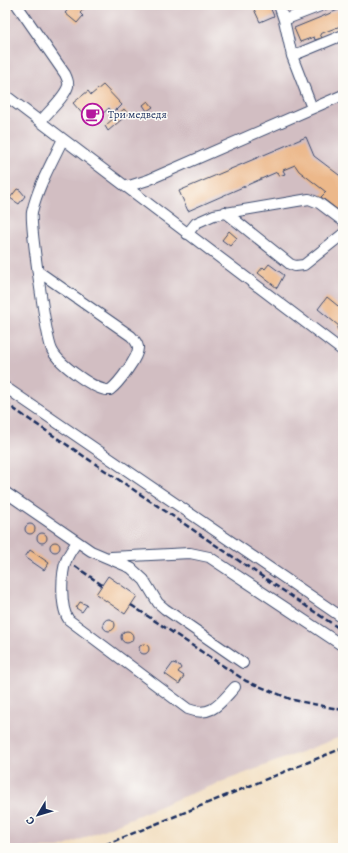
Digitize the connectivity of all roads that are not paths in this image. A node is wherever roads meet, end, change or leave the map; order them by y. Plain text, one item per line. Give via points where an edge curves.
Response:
1 (17, 5) edge
2 (279, 5) edge
3 (323, 5) edge
4 (284, 20) junction
5 (343, 35) edge
6 (292, 56) junction
7 (343, 94) edge
8 (5, 96) edge
9 (312, 108) junction
10 (40, 122) junction
11 (63, 139) junction
12 (126, 187) junction
13 (225, 212) junction
14 (343, 221) edge
15 (187, 234) junction
16 (343, 234) edge
17 (39, 272) junction
18 (343, 352) edge
19 (5, 387) edge
20 (5, 492) edge
21 (77, 542) junction
22 (107, 558) junction
23 (343, 618) edge
24 (343, 646) edge
25 (243, 664) dead end
26 (235, 687) dead end

1 - 10 street via 68,81 64,94
2 - 4 street
3 - 4 street
4 - 6 street
5 - 6 street
6 - 9 street
7 - 9 street
8 - 10 street
9 - 12 street via 148,180
10 - 11 street
11 - 12 street
11 - 17 street via 43,180 32,213
12 - 15 street
13 - 14 street via 309,199 319,203
13 - 15 street via 200,221
13 - 16 street via 295,266 304,265
15 - 18 street
17 - 17 street via 131,336 137,344 135,357 110,390 100,389 55,356 50,343
19 - 23 street
20 - 21 street
21 - 22 street via 91,552
21 - 26 street via 67,558 64,569 63,606 69,620 188,710 200,713 210,711
22 - 24 street via 190,553 209,557
22 - 25 street via 131,568 144,580 158,603

